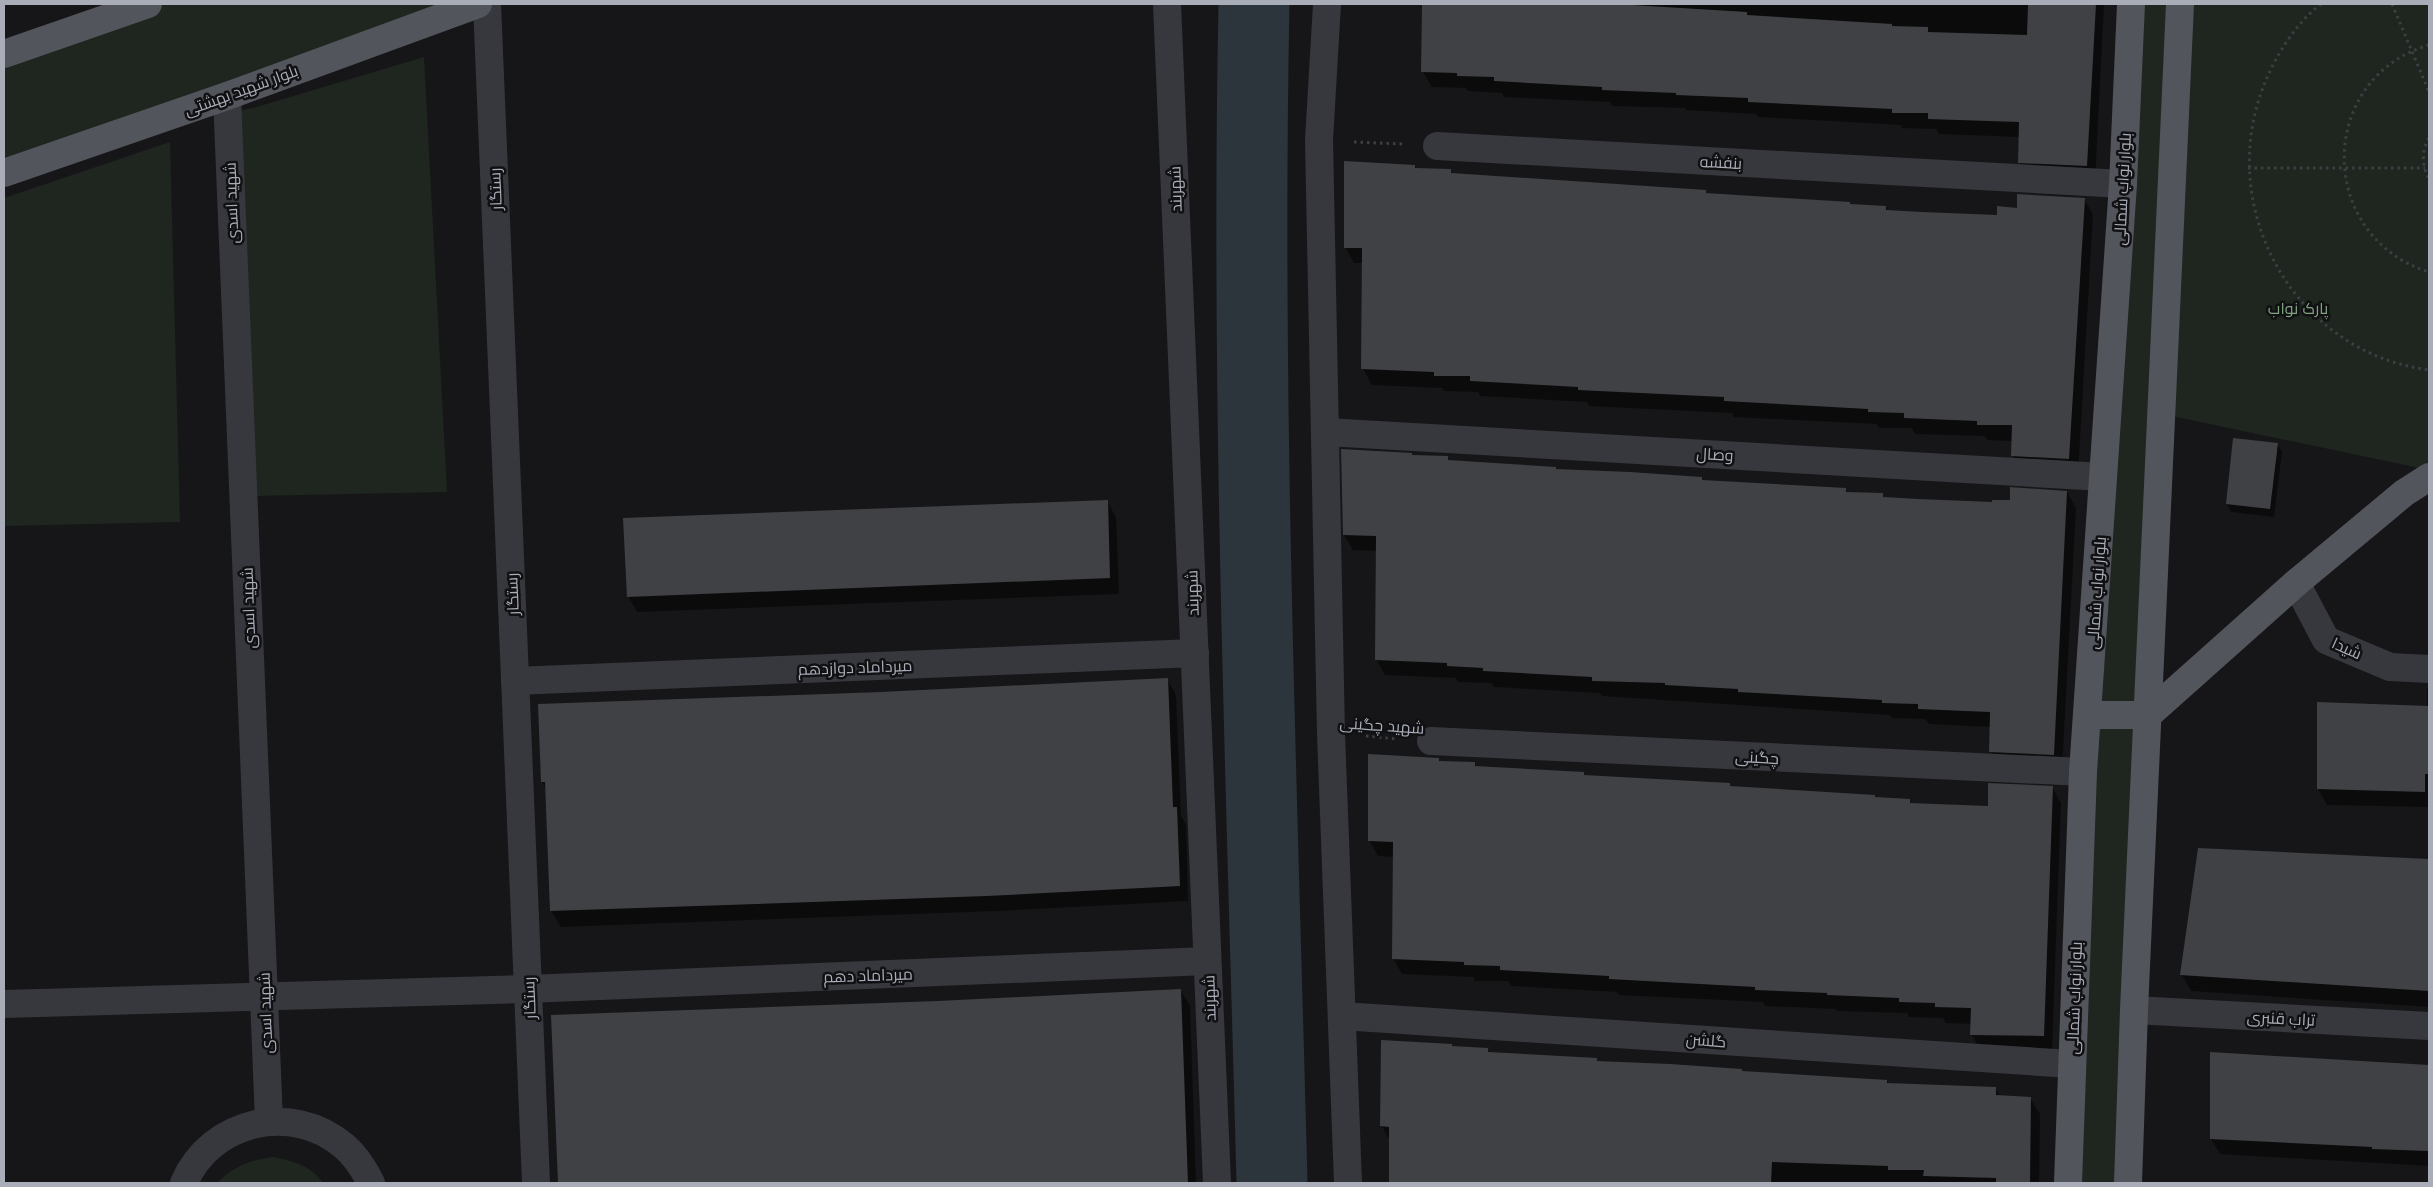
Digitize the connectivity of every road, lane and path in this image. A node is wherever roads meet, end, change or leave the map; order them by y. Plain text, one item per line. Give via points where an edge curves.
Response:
1 (148, 4) edge
2 (478, 4) edge
3 (487, 4) edge
4 (1167, 4) edge
5 (1327, 4) edge
6 (2131, 4) edge
7 (2180, 4) edge
8 (2321, 4) edge
9 (2392, 4) edge
10 (2429, 45) edge
11 (2412, 50) junction
12 (4, 54) edge
13 (2429, 92) edge
14 (227, 96) junction
15 (2429, 138) edge
16 (1319, 140) junction
17 (1437, 146) joint
18 (2248, 168) junction
19 (2344, 168) junction
20 (2425, 168) junction
21 (4, 173) edge
22 (2429, 179) edge
23 (2123, 184) junction
24 (2429, 272) edge
25 (2429, 370) edge
26 (1326, 432) junction
27 (2103, 477) junction
28 (2429, 477) edge
29 (2296, 583) junction
30 (1195, 653) junction
31 (2429, 669) edge
32 (515, 680) junction
33 (2088, 715) junction
34 (2148, 715) junction
35 (1330, 734) junction
36 (1431, 741) joint
37 (2083, 772) junction
38 (1207, 961) junction
39 (528, 989) junction
40 (264, 997) junction
41 (4, 1004) edge
42 (2134, 1010) junction
43 (1342, 1016) junction
44 (2429, 1026) edge
45 (2071, 1064) junction
46 (269, 1121) junction
47 (184, 1183) edge
48 (371, 1183) edge
49 (536, 1183) edge
50 (1217, 1183) edge
51 (1348, 1183) edge
52 (2068, 1183) edge
53 (2128, 1183) edge

1 - 12 main road
2 - 14 main road, بلوار شهید بهشتی
3 - 32 street, رستگار
4 - 30 street, شهربند
5 - 16 street
6 - 23 main road, بلوار نواب شمالی
7 - 34 main road
8 - 18 path via 2292,34 2273,64 2259,97 2250,132
9 - 11 path
10 - 11 path
11 - 13 path
11 - 19 path via 2384,69 2362,95 2348,126
14 - 21 main road, بلوار شهید بهشتی
14 - 40 street, شهید اسدی
15 - 20 path via 2424,148
16 - 17 path
16 - 26 street
17 - 23 street, بنفشه
18 - 19 path
18 - 25 path via 2253,207 2265,245 2284,279 2309,310 2339,336 2373,355 2411,368
19 - 20 path
19 - 24 path via 2348,193 2362,223 2384,248 2413,267
20 - 22 path
23 - 27 main road, بلوار نواب شمالی
26 - 27 street, وصال
26 - 35 street
27 - 33 main road, بلوار نواب شمالی
28 - 29 main road via 2404,493
29 - 31 street, شیدا via 2326,640 2390,668
29 - 34 main road
30 - 32 street, میرداماد دوازدهم
30 - 38 street, شهربند
32 - 39 street, رستگار
33 - 34 main road
33 - 37 main road, بلوار نواب شمالی
34 - 42 main road
35 - 36 path, شهید چگینی
35 - 43 street
36 - 37 street, چگینی
37 - 45 main road, بلوار نواب شمالی
38 - 39 street, میرداماد دهم
38 - 50 street, شهربند
39 - 40 street, میرداماد دهم
39 - 49 street, رستگار
40 - 41 street, میرداماد دهم
40 - 46 street, شهید اسدی
42 - 44 street, تراب قنبری
42 - 53 main road
43 - 45 street, گلشن
43 - 51 street
45 - 52 main road, بلوار نواب شمالی
46 - 47 street via 248,1124 224,1135 204,1151
46 - 48 street via 300,1122 324,1132 345,1146

